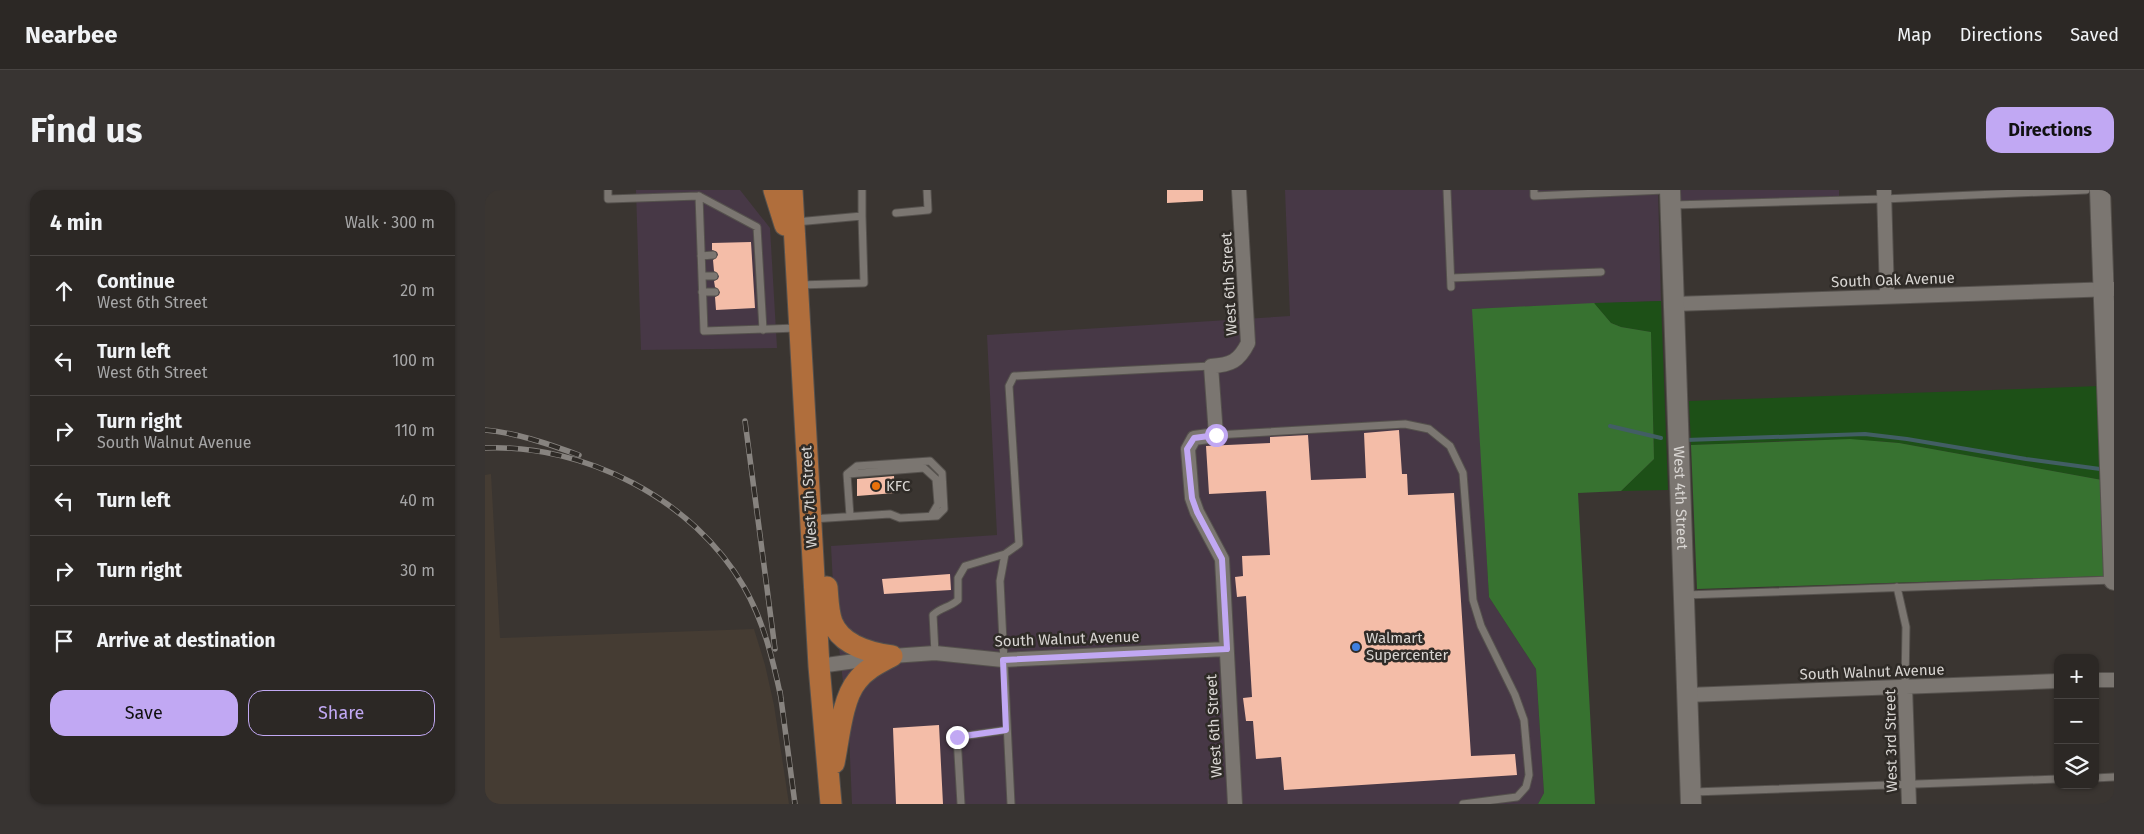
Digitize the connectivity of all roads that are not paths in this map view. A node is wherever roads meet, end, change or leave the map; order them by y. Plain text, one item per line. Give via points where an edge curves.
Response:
1 (607, 190) edge
2 (774, 190) edge
3 (792, 190) edge
4 (863, 190) edge
5 (927, 190) edge
6 (1239, 190) edge
7 (1447, 190) edge
8 (1534, 190) edge
9 (2086, 190) edge
10 (2100, 190) edge
11 (1668, 195) edge
12 (1884, 195) edge
13 (699, 196) junction
14 (897, 213) dead end
15 (863, 216) junction
16 (794, 222) junction
17 (795, 248) junction
18 (713, 255) dead end
19 (701, 256) junction
20 (1601, 272) dead end
21 (702, 276) junction
22 (714, 276) dead end
23 (1451, 278) junction
24 (797, 285) junction
25 (1451, 287) dead end
26 (2109, 289) edge
27 (703, 292) junction
28 (715, 292) dead end
29 (1887, 296) junction
30 (1674, 304) junction
31 (799, 328) junction
32 (763, 330) junction
33 (1211, 366) junction
34 (1216, 435) junction
35 (850, 516) junction
36 (810, 519) junction
37 (1005, 554) junction
38 (812, 556) junction
39 (2114, 580) edge
40 (1897, 587) junction
41 (1683, 595) junction
42 (1227, 649) junction
43 (935, 653) junction
44 (892, 656) junction
45 (1003, 660) junction
46 (819, 666) junction
47 (2099, 680) edge
48 (2114, 680) edge
49 (2054, 681) edge
50 (1905, 686) junction
51 (1687, 695) junction
52 (1006, 730) junction
53 (2114, 777) edge
54 (2099, 778) edge
55 (2054, 779) edge
56 (829, 782) junction
57 (1908, 784) junction
58 (1691, 798) edge
59 (831, 804) edge
60 (961, 804) edge
61 (1011, 804) edge
62 (1235, 804) edge
63 (1463, 804) edge
64 (1909, 804) edge

1 - 13 lane via 608,199
2 - 17 main road via 787,234
3 - 16 main road, West 7th Street
4 - 15 lane
5 - 14 lane via 928,210
6 - 33 street, West 6th Street via 1248,343 1242,355 1233,362
7 - 23 lane
8 - 11 lane via 1534,196
9 - 12 lane
10 - 26 street
11 - 12 lane
11 - 30 street, West 4th Street
12 - 29 street
13 - 19 lane
13 - 32 lane via 757,227 757,291
15 - 16 lane
15 - 24 lane via 864,283
16 - 17 main road, West 7th Street
17 - 24 main road, West 7th Street
18 - 19 lane
19 - 21 lane
20 - 23 lane
21 - 22 lane
21 - 27 lane
23 - 25 lane
24 - 31 main road, West 7th Street
26 - 29 street, South Oak Avenue
26 - 39 street
27 - 28 lane
27 - 32 lane via 704,331
29 - 30 street, South Oak Avenue
30 - 41 street, West 4th Street
31 - 32 lane
31 - 36 main road, West 7th Street
33 - 34 street
33 - 37 lane via 1015,376 1009,386 1019,544
34 - 42 street, West 6th Street via 1194,438 1187,449 1192,498 1222,559
34 - 63 lane via 1405,424 1429,429 1450,446 1463,474 1473,600 1481,626 1524,720 1529,775 1526,787 1517,797
35 - 35 lane via 847,474 857,466 930,461 943,473 944,508 937,516
35 - 36 lane
36 - 38 main road, West 7th Street
37 - 43 lane via 965,566 958,578 957,600 951,607 940,608 933,615
37 - 45 lane via 1000,581
38 - 44 main road via 823,572 833,624 857,646
38 - 46 main road, West 7th Street
39 - 40 lane
40 - 41 lane
40 - 50 lane, West 3rd Street via 1906,627
41 - 51 street, West 4th Street
42 - 45 street, South Walnut Avenue
42 - 62 street, West 6th Street
43 - 44 street, South Walnut Avenue
43 - 45 street, South Walnut Avenue
44 - 46 street, South Walnut Avenue
44 - 56 main road via 866,671 848,695
45 - 52 lane
46 - 56 main road, West 7th Street
47 - 48 street
49 - 50 street, South Walnut Avenue
50 - 51 street, South Walnut Avenue
50 - 57 street, West 3rd Street
51 - 58 street, West 4th Street
52 - 60 lane via 957,737
52 - 61 lane
53 - 54 lane
55 - 57 lane
56 - 59 main road, West 7th Street
57 - 58 lane
57 - 64 street, West 3rd Street

